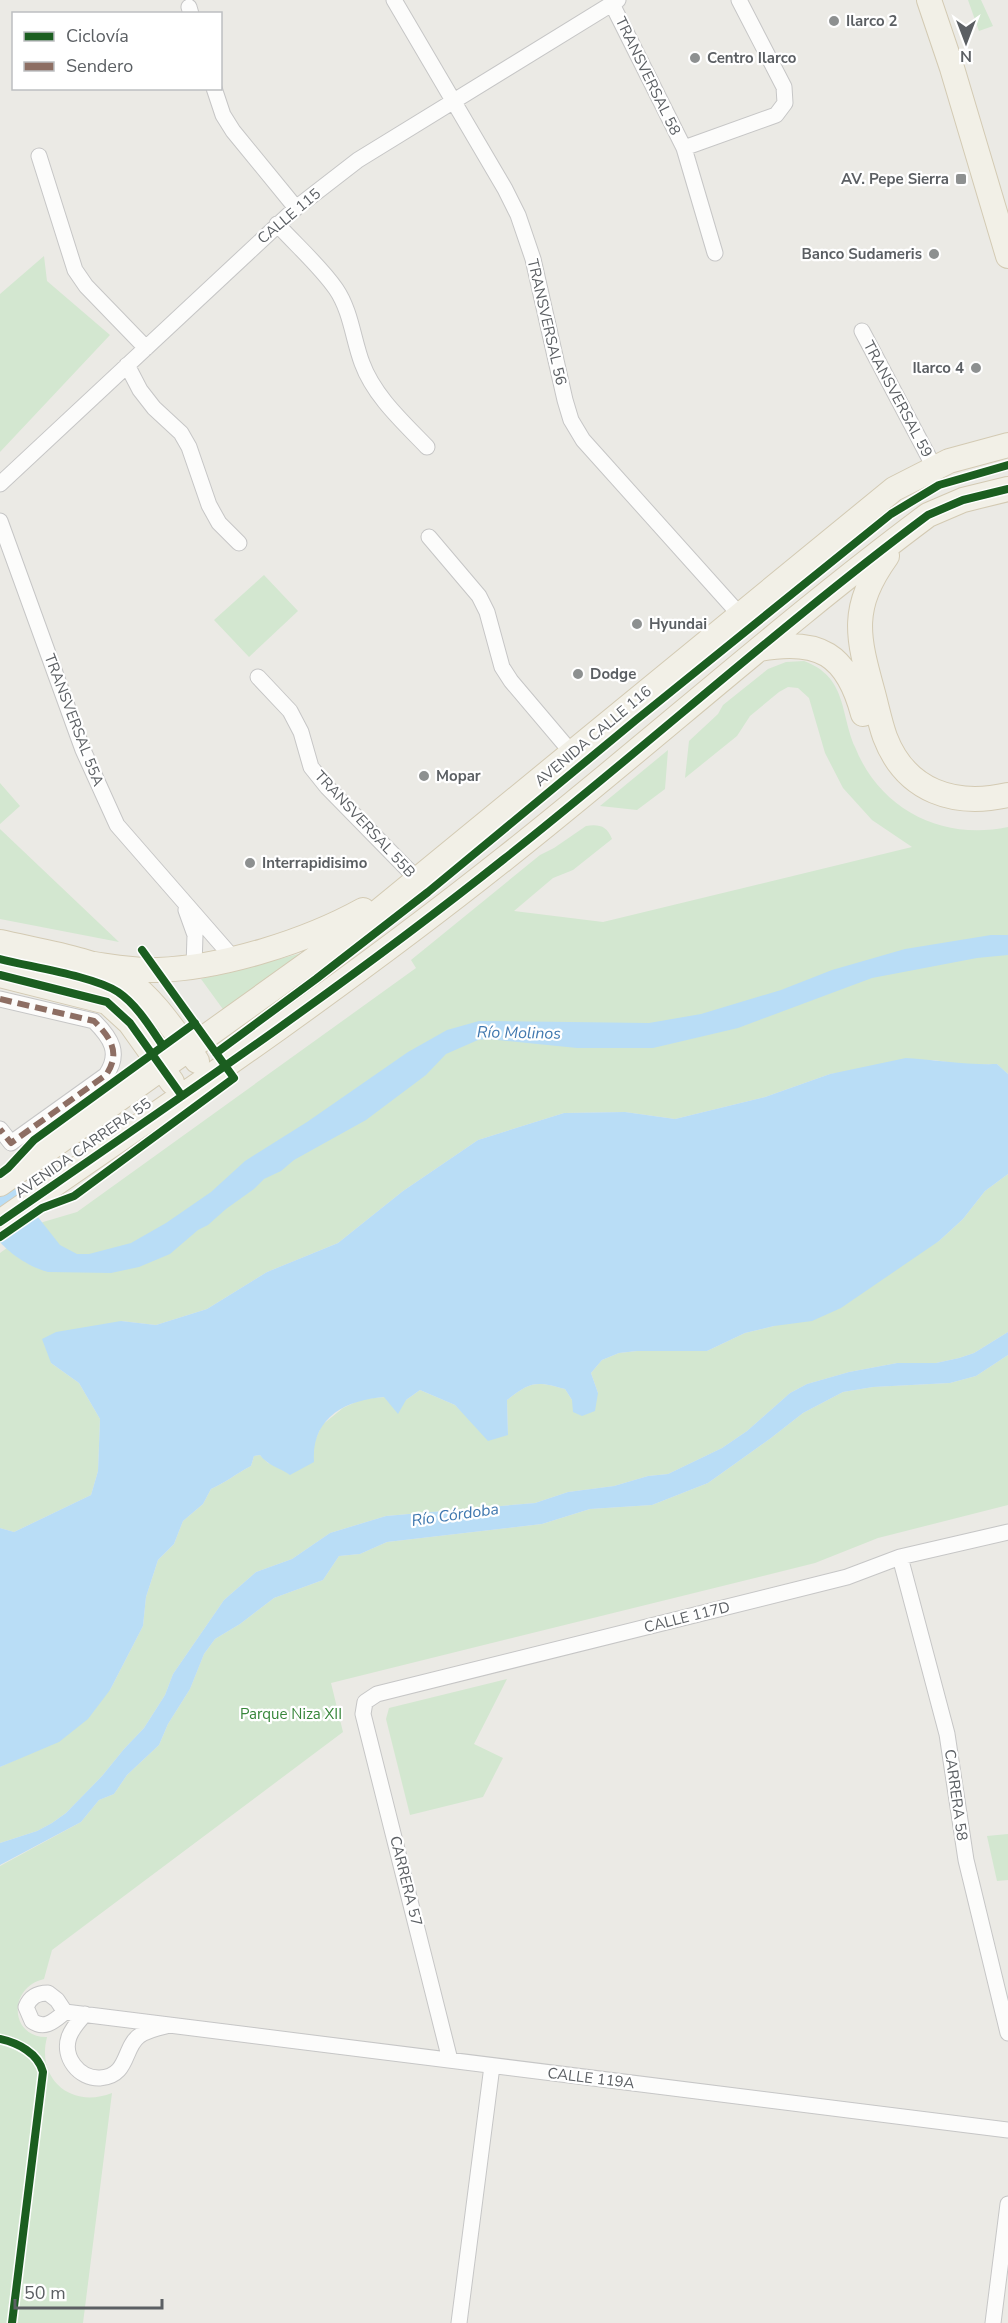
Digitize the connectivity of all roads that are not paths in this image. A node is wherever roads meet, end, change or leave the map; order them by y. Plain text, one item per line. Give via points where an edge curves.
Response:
1 (394, 0) edge
2 (739, 0) edge
3 (929, 0) edge
4 (615, 2) edge
5 (215, 90) edge
6 (453, 100) junction
7 (684, 148) junction
8 (39, 156) dead end
9 (296, 208) junction
10 (277, 224) junction
11 (715, 253) dead end
12 (1008, 256) edge
13 (862, 331) dead end
14 (146, 348) junction
15 (127, 365) junction
16 (1008, 445) edge
17 (427, 447) dead end
18 (934, 467) junction
19 (0, 484) edge
20 (1008, 489) edge
21 (0, 521) edge
22 (903, 534) junction
23 (429, 537) dead end
24 (239, 543) dead end
25 (740, 615) junction
26 (759, 649) junction
27 (258, 677) dead end
28 (572, 753) junction
29 (1008, 795) edge
30 (1008, 810) edge
31 (418, 880) junction
32 (181, 899) junction
33 (0, 942) edge
34 (233, 958) junction
35 (94, 964) junction
36 (194, 966) junction
37 (0, 975) edge
38 (0, 999) edge
39 (188, 1050) junction
40 (162, 1068) junction
41 (209, 1078) junction
42 (182, 1096) junction
43 (0, 1129) edge
44 (8, 1178) edge
45 (0, 1222) edge
46 (1008, 1532) edge
47 (900, 1557) junction
48 (365, 1702) joint
49 (65, 2012) dead end
50 (85, 2014) junction
51 (174, 2025) junction
52 (1008, 2033) edge
53 (450, 2061) junction
54 (492, 2066) junction
55 (1008, 2130) edge
56 (1008, 2204) edge
57 (459, 2323) edge
58 (993, 2323) edge

1 - 6 street, TRANSVERSAL 56
2 - 7 street via 784,87 785,103 776,115
3 - 12 main road
4 - 6 street, CALLE 115
4 - 7 street, TRANSVERSAL 58
5 - 9 street via 233,131
6 - 9 street, CALLE 115 via 358,160
6 - 25 street, TRANSVERSAL 56 via 505,189 527,237 565,400 583,440
7 - 11 street, TRANSVERSAL 58
8 - 14 street via 75,270
9 - 10 street, CALLE 115
10 - 14 street, CALLE 115
10 - 17 street via 336,290 363,365 375,386 391,410
13 - 18 street, TRANSVERSAL 59
14 - 15 street, CALLE 115
15 - 19 street, CALLE 115
15 - 24 street via 154,408 181,433 209,505 219,523
16 - 18 main road, AVENIDA CALLE 116
18 - 25 main road, AVENIDA CALLE 116 via 894,489
20 - 22 main road via 945,507
21 - 32 street, TRANSVERSAL 55A via 83,750 112,816
22 - 26 main road
22 - 29 main road via 870,581 860,615 860,644 885,738 900,764 927,789 969,800
23 - 28 street via 479,596 502,667 511,681
25 - 28 main road, AVENIDA CALLE 116
26 - 30 main road via 800,645 835,660 852,681 879,760 890,775 926,803 968,814
26 - 41 main road via 506,858 329,993
27 - 31 street, TRANSVERSAL 55B via 290,711 311,767
28 - 31 main road, AVENIDA CALLE 116
31 - 34 main road via 329,927
31 - 39 main road, AVENIDA CALLE 116
32 - 34 street, TRANSVERSAL 55A
32 - 36 street, TRANSVERSAL 55A via 195,935
33 - 35 main road
34 - 36 main road
35 - 36 main road via 156,970
35 - 39 main road via 128,980
37 - 40 main road via 107,1002 130,1023
38 - 43 street via 94,1021 106,1032 113,1053 106,1075 11,1143
39 - 40 main road, AVENIDA CALLE 116
39 - 41 main road
40 - 42 main road
40 - 44 main road, AVENIDA CARRERA 55
41 - 42 main road
42 - 45 main road, AVENIDA CARRERA 55
46 - 47 street, CALLE 117D
47 - 48 street, CALLE 117D via 848,1577 377,1694
47 - 52 street, CARRERA 58 via 947,1734 966,1860
48 - 53 street, CARRERA 57 via 363,1714
49 - 50 street, CALLE 119A
50 - 51 street, CALLE 119A
50 - 51 street, CALLE 119A via 74,2027 67,2046 74,2066 91,2077 119,2070 139,2036
51 - 53 street, CALLE 119A
53 - 54 street, CALLE 119A
54 - 55 street, CALLE 119A
54 - 57 street
56 - 58 street

